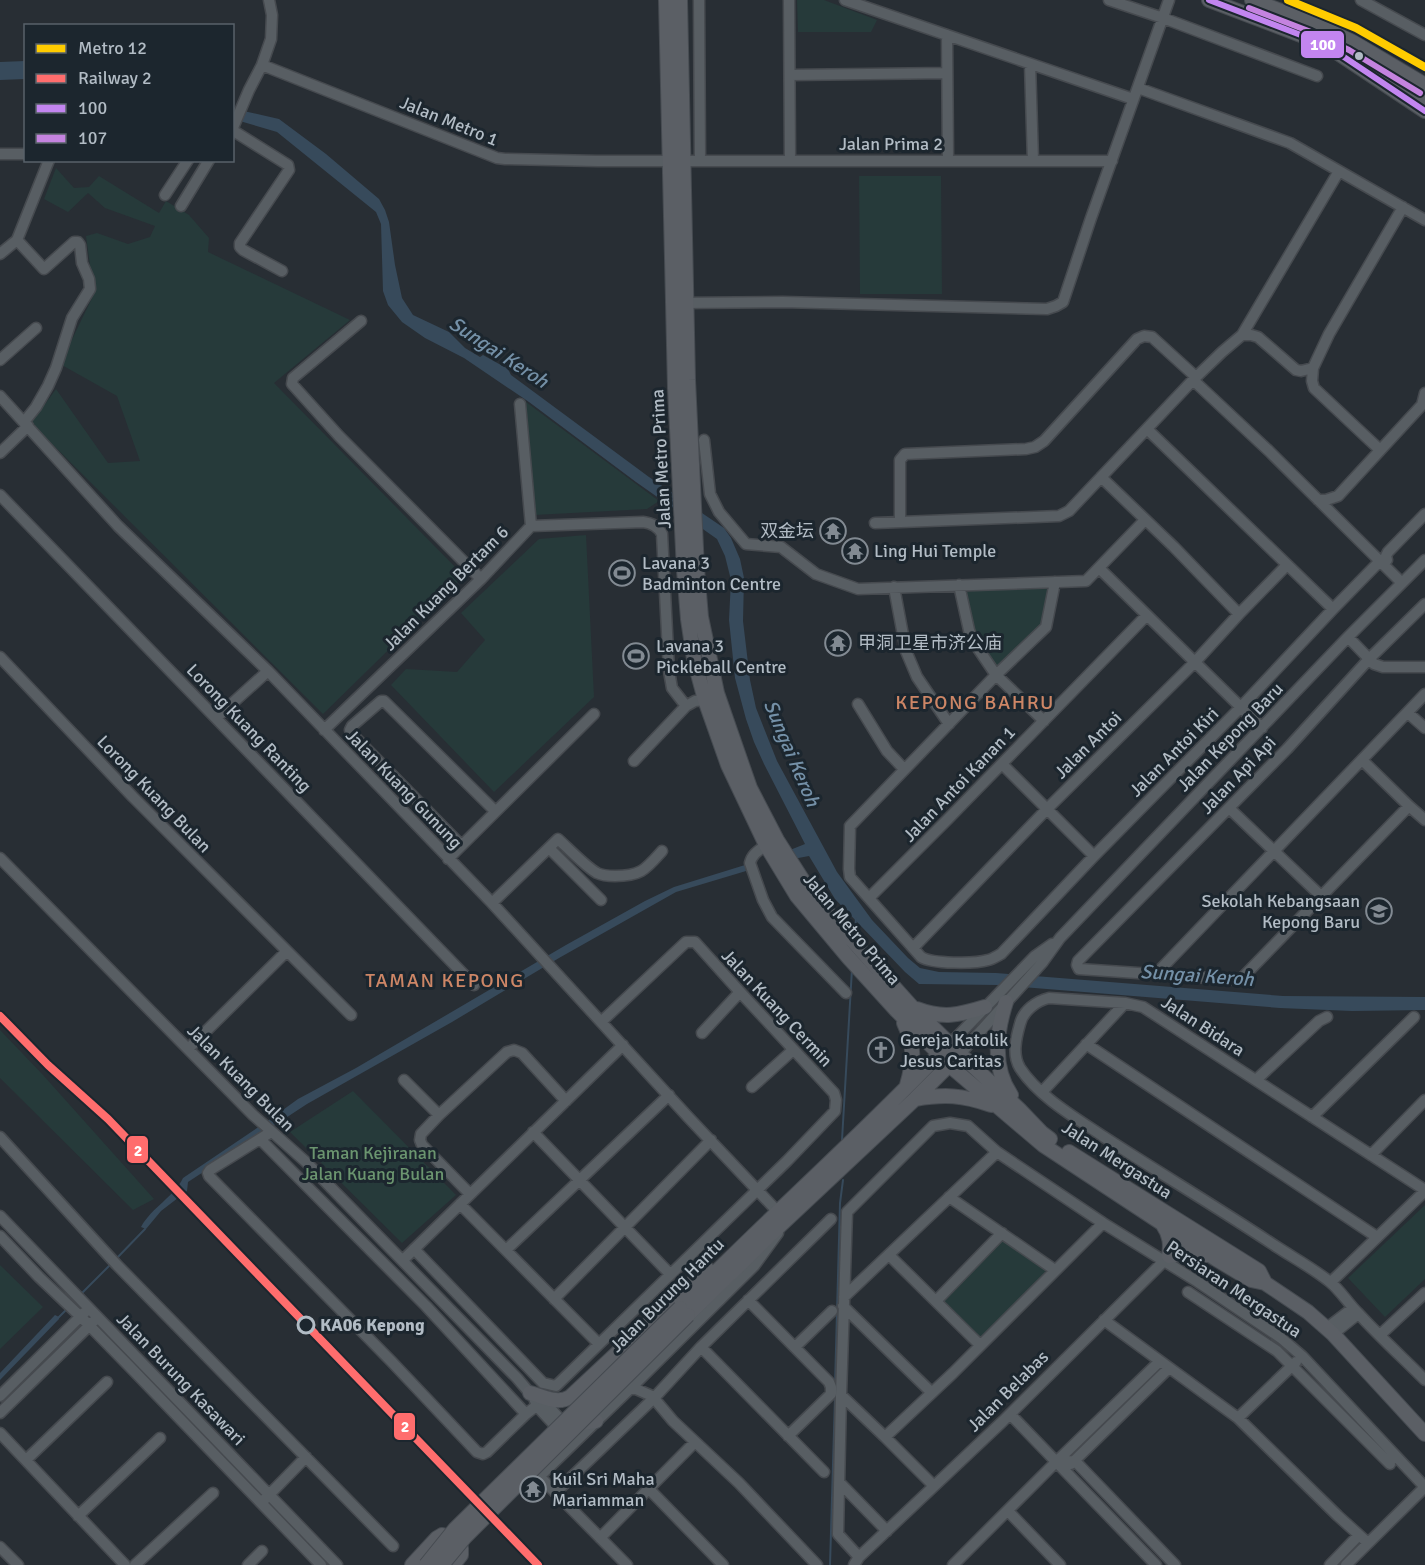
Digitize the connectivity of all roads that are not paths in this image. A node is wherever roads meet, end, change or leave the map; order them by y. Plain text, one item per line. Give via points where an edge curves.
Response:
1 (269, 0) edge
2 (666, 0) edge
3 (680, 0) edge
4 (699, 0) edge
5 (789, 0) edge
6 (845, 0) edge
7 (1108, 0) edge
8 (1170, 0) edge
9 (1209, 0) edge
10 (1252, 0) edge
11 (1361, 0) edge
12 (1163, 18) junction
13 (947, 35) junction
14 (1425, 35) edge
15 (1353, 42) junction
16 (1030, 64) junction
17 (262, 65) junction
18 (947, 73) junction
19 (790, 75) junction
20 (1317, 76) dead end
21 (1425, 85) edge
22 (1138, 88) junction
23 (1134, 99) junction
24 (1425, 99) edge
25 (1425, 111) edge
26 (234, 127) edge
27 (234, 130) edge
28 (0, 154) edge
29 (24, 154) edge
30 (700, 160) junction
31 (790, 160) junction
32 (676, 161) junction
33 (948, 161) junction
34 (1033, 161) junction
35 (1112, 161) junction
36 (48, 162) edge
37 (187, 162) edge
38 (208, 162) edge
39 (1339, 171) junction
40 (165, 195) dead end
41 (181, 206) dead end
42 (1403, 207) junction
43 (1425, 220) edge
44 (17, 240) junction
45 (0, 254) edge
46 (282, 271) dead end
47 (679, 303) junction
48 (361, 321) dead end
49 (36, 328) dead end
50 (1242, 335) junction
51 (0, 360) edge
52 (1313, 368) junction
53 (1194, 378) junction
54 (1425, 393) edge
55 (0, 396) edge
56 (520, 404) dead end
57 (26, 424) junction
58 (1147, 429) junction
59 (704, 440) dead end
60 (1379, 450) junction
61 (0, 453) edge
62 (1101, 477) junction
63 (0, 495) edge
64 (1338, 496) junction
65 (1318, 500) junction
66 (1425, 514) edge
67 (1145, 520) junction
68 (900, 522) junction
69 (875, 523) dead end
70 (531, 526) junction
71 (1384, 560) junction
72 (1425, 560) edge
73 (1286, 566) junction
74 (1099, 568) junction
75 (690, 569) junction
76 (481, 579) junction
77 (1405, 581) junction
78 (1055, 582) junction
79 (959, 585) junction
80 (894, 587) junction
81 (1425, 604) edge
82 (1333, 609) junction
83 (1239, 614) junction
84 (1147, 615) junction
85 (1348, 637) junction
86 (0, 657) edge
87 (1369, 659) junction
88 (1195, 662) junction
89 (1425, 667) edge
90 (268, 671) junction
91 (996, 675) junction
92 (1425, 694) edge
93 (705, 700) junction
94 (858, 704) dead end
95 (686, 706) junction
96 (1241, 707) junction
97 (1408, 712) junction
98 (594, 714) dead end
99 (216, 718) junction
100 (1044, 721) junction
101 (949, 723) junction
102 (1262, 728) junction
103 (1425, 728) edge
104 (324, 730) junction
105 (1362, 760) junction
106 (634, 761) dead end
107 (1002, 764) junction
108 (904, 769) junction
109 (1409, 806) junction
110 (1229, 808) junction
111 (1047, 809) junction
112 (495, 811) junction
113 (1425, 820) edge
114 (457, 841) junction
115 (766, 845) junction
116 (549, 848) junction
117 (1274, 850) junction
118 (662, 851) dead end
119 (444, 854) junction
120 (1094, 856) junction
121 (0, 858) edge
122 (1321, 896) junction
123 (868, 898) junction
124 (601, 900) dead end
125 (492, 903) junction
126 (914, 947) junction
127 (287, 951) junction
128 (854, 953) junction
129 (1155, 975) junction
130 (474, 985) dead end
131 (740, 992) junction
132 (846, 993) dead end
133 (1004, 999) junction
134 (1125, 1003) junction
135 (912, 1007) junction
136 (985, 1007) junction
137 (897, 1011) junction
138 (351, 1015) dead end
139 (1327, 1017) dead end
140 (1414, 1017) dead end
141 (601, 1022) junction
142 (702, 1033) dead end
143 (1086, 1044) junction
144 (623, 1046) junction
145 (188, 1049) junction
146 (955, 1049) junction
147 (793, 1050) junction
148 (939, 1055) junction
149 (950, 1065) junction
150 (404, 1080) dead end
151 (1256, 1080) junction
152 (907, 1087) junction
153 (752, 1088) dead end
154 (1042, 1092) junction
155 (669, 1095) junction
156 (915, 1099) junction
157 (1425, 1100) edge
158 (566, 1101) junction
159 (999, 1108) junction
160 (1020, 1109) junction
161 (439, 1115) junction
162 (1312, 1117) junction
163 (270, 1131) junction
164 (533, 1132) junction
165 (0, 1137) edge
166 (260, 1139) junction
167 (711, 1140) junction
168 (4, 1150) edge
169 (997, 1152) junction
170 (1371, 1155) junction
171 (579, 1180) junction
172 (757, 1188) junction
173 (1425, 1190) edge
174 (470, 1194) junction
175 (950, 1197) junction
176 (460, 1204) junction
177 (784, 1214) junction
178 (0, 1215) edge
179 (831, 1219) dead end
180 (1179, 1221) junction
181 (1102, 1223) junction
182 (1163, 1225) junction
183 (625, 1227) junction
184 (758, 1230) junction
185 (1002, 1233) junction
186 (0, 1236) edge
187 (1377, 1237) junction
188 (1184, 1239) junction
189 (1213, 1243) junction
190 (414, 1249) junction
191 (506, 1250) junction
192 (889, 1255) junction
193 (1166, 1259) junction
194 (1216, 1259) junction
195 (402, 1260) junction
196 (1055, 1270) junction
197 (670, 1274) junction
198 (1331, 1282) junction
199 (1265, 1283) junction
200 (1188, 1292) dead end
201 (1425, 1293) edge
202 (554, 1299) junction
203 (748, 1300) junction
204 (843, 1301) junction
205 (936, 1301) junction
206 (86, 1304) junction
207 (832, 1311) dead end
208 (1356, 1311) junction
209 (684, 1312) junction
210 (77, 1313) junction
211 (98, 1316) junction
212 (1104, 1320) junction
213 (89, 1325) junction
214 (1330, 1331) junction
215 (1380, 1335) junction
216 (599, 1344) junction
217 (980, 1345) junction
218 (701, 1347) junction
219 (795, 1347) junction
220 (1302, 1356) junction
221 (1165, 1365) junction
222 (1292, 1365) junction
223 (648, 1371) junction
224 (1425, 1380) edge
225 (107, 1382) dead end
226 (631, 1389) junction
227 (932, 1393) junction
228 (841, 1395) junction
229 (0, 1396) edge
230 (570, 1396) junction
231 (653, 1397) junction
232 (535, 1405) junction
233 (0, 1413) edge
234 (1010, 1414) junction
235 (1238, 1418) junction
236 (596, 1421) junction
237 (0, 1433) edge
238 (1425, 1434) edge
239 (788, 1436) junction
240 (885, 1437) junction
241 (160, 1438) dead end
242 (575, 1441) junction
243 (695, 1442) junction
244 (306, 1457) junction
245 (26, 1460) junction
246 (1075, 1461) junction
247 (1056, 1462) junction
248 (1390, 1464) dead end
249 (1065, 1471) junction
250 (824, 1472) dead end
251 (840, 1482) junction
252 (934, 1486) junction
253 (1425, 1487) edge
254 (648, 1488) junction
255 (556, 1492) junction
256 (213, 1493) dead end
257 (265, 1499) junction
258 (1008, 1511) junction
259 (78, 1516) junction
260 (887, 1531) junction
261 (1359, 1535) junction
262 (600, 1538) junction
263 (1368, 1543) junction
264 (393, 1546) dead end
265 (0, 1547) edge
266 (262, 1551) dead end
267 (857, 1561) edge
268 (1052, 1562) edge
269 (18, 1565) edge
270 (125, 1565) edge
271 (135, 1565) edge
272 (248, 1565) edge
273 (321, 1565) edge
274 (337, 1565) edge
275 (412, 1565) edge
276 (426, 1565) edge
277 (442, 1565) edge
278 (453, 1565) edge
279 (627, 1565) edge
280 (723, 1565) edge
281 (817, 1565) edge
282 (952, 1565) edge
283 (1156, 1565) edge
284 (1175, 1565) edge
285 (1330, 1565) edge
286 (1346, 1565) edge

1 - 17 street via 271,39
2 - 32 main road, Jalan Metro Prima
3 - 32 main road, Jalan Metro Prima
4 - 30 street
5 - 19 street
6 - 13 street
7 - 12 street
8 - 12 street
9 - 25 main road via 1332,49
10 - 15 main road
11 - 14 street
12 - 20 street
12 - 22 street
13 - 16 street
13 - 18 street
15 - 21 main road
15 - 24 main road
16 - 23 street
16 - 34 street
17 - 26 street
17 - 32 street, Jalan Metro 1 via 497,158
18 - 19 street
18 - 33 street
19 - 31 street
22 - 23 street
22 - 39 street via 1290,142
23 - 35 street
27 - 46 street via 288,165 286,175 240,243 243,250
28 - 29 street
30 - 31 street, Jalan Prima 2
30 - 32 street, Jalan Prima 2
31 - 33 street, Jalan Prima 2
32 - 47 main road, Jalan Metro Prima
33 - 34 street, Jalan Prima 2
34 - 35 street, Jalan Prima 2
35 - 47 street via 1063,302 1047,309
36 - 44 street
37 - 40 street
38 - 41 street
39 - 42 street
39 - 50 street
42 - 43 street
42 - 52 street
44 - 45 street
44 - 57 street via 44,269 78,242 90,289 72,318 48,387
47 - 75 main road, Jalan Metro Prima
48 - 76 street via 293,378 292,384
49 - 51 street
50 - 52 street via 1258,338 1296,370
50 - 53 street
52 - 60 street via 1314,388
53 - 58 street
53 - 65 street
53 - 68 street via 1152,337 1137,339 1035,447 902,456
54 - 60 street via 1422,405
55 - 57 street, Jalan Kuang Gunung
56 - 70 street
57 - 61 street
57 - 90 street, Jalan Kuang Gunung via 118,526
58 - 62 street
58 - 73 street
59 - 80 street via 710,494 719,512 746,544 782,547 816,574 858,589
60 - 64 street
62 - 67 street
62 - 68 street via 1069,511 1059,516
63 - 99 street, Lorong Kuang Ranting
64 - 65 street
64 - 71 street via 1336,506 1340,514
65 - 71 street
66 - 71 street, Jalan Antoi Kiri
67 - 74 street
67 - 83 street
68 - 69 street
70 - 76 street, Jalan Kuang Bertam 6
70 - 95 street, Jalan Kuang Bertam 6 via 643,522 659,529 669,671 672,688
71 - 77 street
71 - 82 street, Jalan Antoi Kiri
72 - 77 street, Jalan Kepong Baru
73 - 82 street
73 - 83 street, Jalan Antoi
74 - 78 street via 1086,581
74 - 84 street
75 - 93 main road, Jalan Metro Prima via 688,619
75 - 128 main road, Jalan Metro Prima via 717,693 750,788 777,840
76 - 104 street, Jalan Kuang Bertam 6
77 - 85 street, Jalan Kepong Baru
78 - 79 street
78 - 91 street via 1046,627
79 - 80 street
79 - 91 street via 973,640
80 - 101 street via 906,651 917,677
81 - 87 street, Jalan Api Api
82 - 96 street, Jalan Antoi Kiri
83 - 88 street, Jalan Antoi
84 - 88 street
84 - 100 street, Jalan Antoi Kanan 1
85 - 87 street
85 - 102 street, Jalan Kepong Baru
86 - 127 street, Lorong Kuang Bulan via 132,797
87 - 89 street via 1383,667
87 - 110 street, Jalan Api Api
88 - 96 street
88 - 111 street, Jalan Antoi
90 - 99 street
90 - 104 street, Jalan Kuang Gunung
91 - 100 street
91 - 101 street
92 - 97 street
93 - 95 street
93 - 115 main road, Jalan Metro Prima via 728,765
94 - 108 street via 887,751
95 - 106 street
96 - 102 street
96 - 120 street, Jalan Antoi Kiri
97 - 103 street
97 - 105 street
98 - 112 street
99 - 130 street, Lorong Kuang Ranting
100 - 107 street, Jalan Antoi Kanan 1
101 - 108 street
102 - 133 street, Jalan Kepong Baru
104 - 119 street, Jalan Kuang Gunung
105 - 109 street
105 - 117 street
107 - 111 street
107 - 123 street, Jalan Antoi Kanan 1
108 - 123 street via 850,826 850,877
109 - 113 street
109 - 122 street
110 - 117 street
110 - 129 street, Jalan Api Api via 1077,965 1079,969
111 - 120 street
111 - 126 street, Jalan Antoi
112 - 114 street
112 - 114 street via 381,701 352,726 351,733
114 - 119 street
115 - 128 main road, Jalan Metro Prima via 796,896
115 - 132 street via 750,863 766,907
116 - 118 street via 558,839 596,873 606,876 637,874
116 - 124 street
116 - 125 street
117 - 122 street
117 - 129 street
119 - 125 street, Jalan Kuang Gunung
120 - 126 street, Jalan Antoi Kiri via 1001,954 987,961 945,962 925,959
121 - 145 street, Jalan Kuang Bulan
122 - 129 street via 1237,981
123 - 126 street
125 - 141 street, Jalan Kuang Gunung
127 - 138 street, Lorong Kuang Bulan
127 - 145 street
128 - 135 main road, Jalan Metro Prima
128 - 137 main road, Jalan Metro Prima
131 - 141 street, Jalan Kuang Cermin via 695,942 686,942
131 - 142 street
131 - 147 street, Jalan Kuang Cermin
133 - 136 street, Jalan Kepong Baru
133 - 146 street, Jalan Kepong Baru
133 - 160 main road via 998,1056 1003,1082
134 - 143 street
134 - 151 street, Jalan Bidara via 1143,1007
134 - 154 street, Jalan Bidara via 1048,998 1027,1012 1016,1037 1016,1059
135 - 136 main road via 942,1015
135 - 146 main road, Jalan Metro Prima
136 - 146 street, Jalan Kepong Baru
137 - 148 main road, Jalan Metro Prima
137 - 152 main road via 912,1045
139 - 151 street
140 - 162 street
141 - 144 street, Jalan Kuang Gunung
143 - 154 street
143 - 187 street
144 - 155 street, Jalan Kuang Gunung
144 - 158 street
145 - 163 street, Jalan Kuang Bulan
146 - 148 main road, Jalan Burung Hantu
146 - 149 main road, Jalan Burung Hantu
146 - 160 main road, Jalan Mergastua
147 - 153 street
147 - 172 street, Jalan Kuang Cermin via 834,1093 835,1111
148 - 149 main road, Jalan Metro Prima
148 - 152 main road, Jalan Burung Hantu
149 - 156 main road, Jalan Burung Hantu
149 - 159 main road, Jalan Mergastua
150 - 161 street
151 - 162 street, Jalan Bidara
152 - 177 main road, Jalan Burung Hantu
154 - 198 street, Jalan Bidara via 1123,1149
155 - 167 street, Jalan Kuang Gunung
155 - 171 street
156 - 159 main road via 956,1096
156 - 177 main road, Jalan Burung Hantu
157 - 170 street
158 - 161 street via 522,1053 514,1050 507,1052
158 - 164 street
159 - 182 main road, Jalan Mergastua via 1043,1145
160 - 180 main road, Jalan Mergastua via 1042,1133
161 - 174 street via 420,1140
162 - 170 street, Jalan Bidara
163 - 166 street
163 - 195 street, Jalan Kuang Bulan
164 - 171 street
164 - 174 street
165 - 168 street
166 - 232 street via 426,1306
166 - 232 street via 210,1170 209,1176 477,1452 487,1452
167 - 172 street, Jalan Kuang Gunung
167 - 183 street
168 - 244 street
169 - 175 street
169 - 181 street, Persiaran Mergastua
169 - 204 street, Persiaran Mergastua via 968,1126 933,1126 848,1210
170 - 173 street, Jalan Bidara
171 - 183 street
171 - 191 street
172 - 177 street, Jalan Kuang Gunung
172 - 197 street, Jalan Kuang Cermin
173 - 187 street
174 - 176 street
175 - 185 street
175 - 192 street
176 - 190 street
176 - 191 street
177 - 184 main road, Jalan Burung Hantu
177 - 209 main road, Jalan Burung Hantu
177 - 223 street via 754,1266
178 - 206 street, Jalan Burung Kasawari
179 - 203 street
180 - 188 main road
180 - 189 main road, Jalan Mergastua
181 - 193 street, Persiaran Mergastua
181 - 196 street
182 - 188 main road, Jalan Mergastua
182 - 193 main road via 1170,1241
183 - 197 street
183 - 202 street
184 - 209 main road, Jalan Burung Hantu
184 - 230 main road via 728,1249
185 - 196 street
185 - 205 street
186 - 210 street, Jalan Burung Kasawari
187 - 198 street
188 - 189 main road
188 - 193 street, Jalan Belabas
188 - 194 main road, Jalan Mergastua
189 - 199 main road, Jalan Mergastua via 1259,1271
190 - 195 street
190 - 216 street, Jalan Kuang Cermin via 543,1383 556,1386
191 - 202 street
192 - 204 street
192 - 205 street
193 - 194 main road via 1193,1252
193 - 212 street, Jalan Belabas
193 - 220 street, Persiaran Mergastua
194 - 199 main road, Jalan Mergastua via 1251,1280
195 - 232 street, Jalan Kuang Bulan
196 - 217 street
197 - 216 street, Jalan Kuang Cermin
198 - 208 street, Jalan Bidara
199 - 214 main road, Jalan Mergastua
200 - 222 street, Persiaran Mergastua via 1264,1341
201 - 215 street
202 - 216 street
203 - 218 street
203 - 219 street
204 - 227 street
204 - 228 street, Persiaran Mergastua
205 - 217 street
206 - 210 street
206 - 211 street, Jalan Burung Kasawari
207 - 219 street
208 - 214 street
208 - 215 street, Jalan Bidara
209 - 276 main road, Jalan Burung Hantu, bridge via 455,1529
209 - 277 main road, Jalan Burung Hantu, bridge via 465,1536
210 - 213 street, Jalan Burung Kasawari
210 - 229 street
211 - 213 street
211 - 257 street, Jalan Burung Kasawari
212 - 221 street
212 - 234 street, Jalan Belabas
213 - 233 street
213 - 257 street, Jalan Burung Kasawari
214 - 238 main road, Jalan Mergastua
215 - 224 street, Jalan Bidara
217 - 227 street
218 - 231 street
218 - 239 street
219 - 239 street via 829,1382 831,1394
220 - 222 street
220 - 253 street, Persiaran Mergastua
221 - 235 street
221 - 246 street
221 - 247 street
222 - 235 street
222 - 248 street, Persiaran Mergastua
223 - 226 street
223 - 231 street
225 - 245 street
226 - 231 street
226 - 236 street
227 - 240 street
228 - 240 street
228 - 251 street, Persiaran Mergastua
230 - 232 main road
230 - 236 main road via 567,1408 574,1419 582,1423
231 - 243 street
231 - 255 street
232 - 242 street, Jalan Kuang Bulan
234 - 247 street
234 - 252 street, Jalan Belabas
235 - 261 street
236 - 242 street
237 - 245 street
239 - 250 street
240 - 252 street
241 - 259 street
242 - 255 street via 541,1474
243 - 254 street
243 - 281 street
244 - 257 street
244 - 264 street
245 - 259 street
246 - 247 street
246 - 249 street
246 - 284 street
247 - 249 street
247 - 258 street
249 - 283 street
251 - 260 street
251 - 267 street, Persiaran Mergastua via 838,1534
252 - 260 street, Jalan Belabas
253 - 263 street
254 - 262 street
254 - 280 street
255 - 262 street
256 - 271 street
257 - 273 street, Jalan Burung Kasawari
257 - 274 street, Jalan Burung Kasawari
258 - 268 street
258 - 282 street
259 - 270 street
260 - 267 street, Jalan Belabas
261 - 263 street
261 - 285 street
262 - 279 street
263 - 286 street
265 - 269 street
266 - 272 street
275 - 278 main road via 442,1535 451,1537 461,1548

